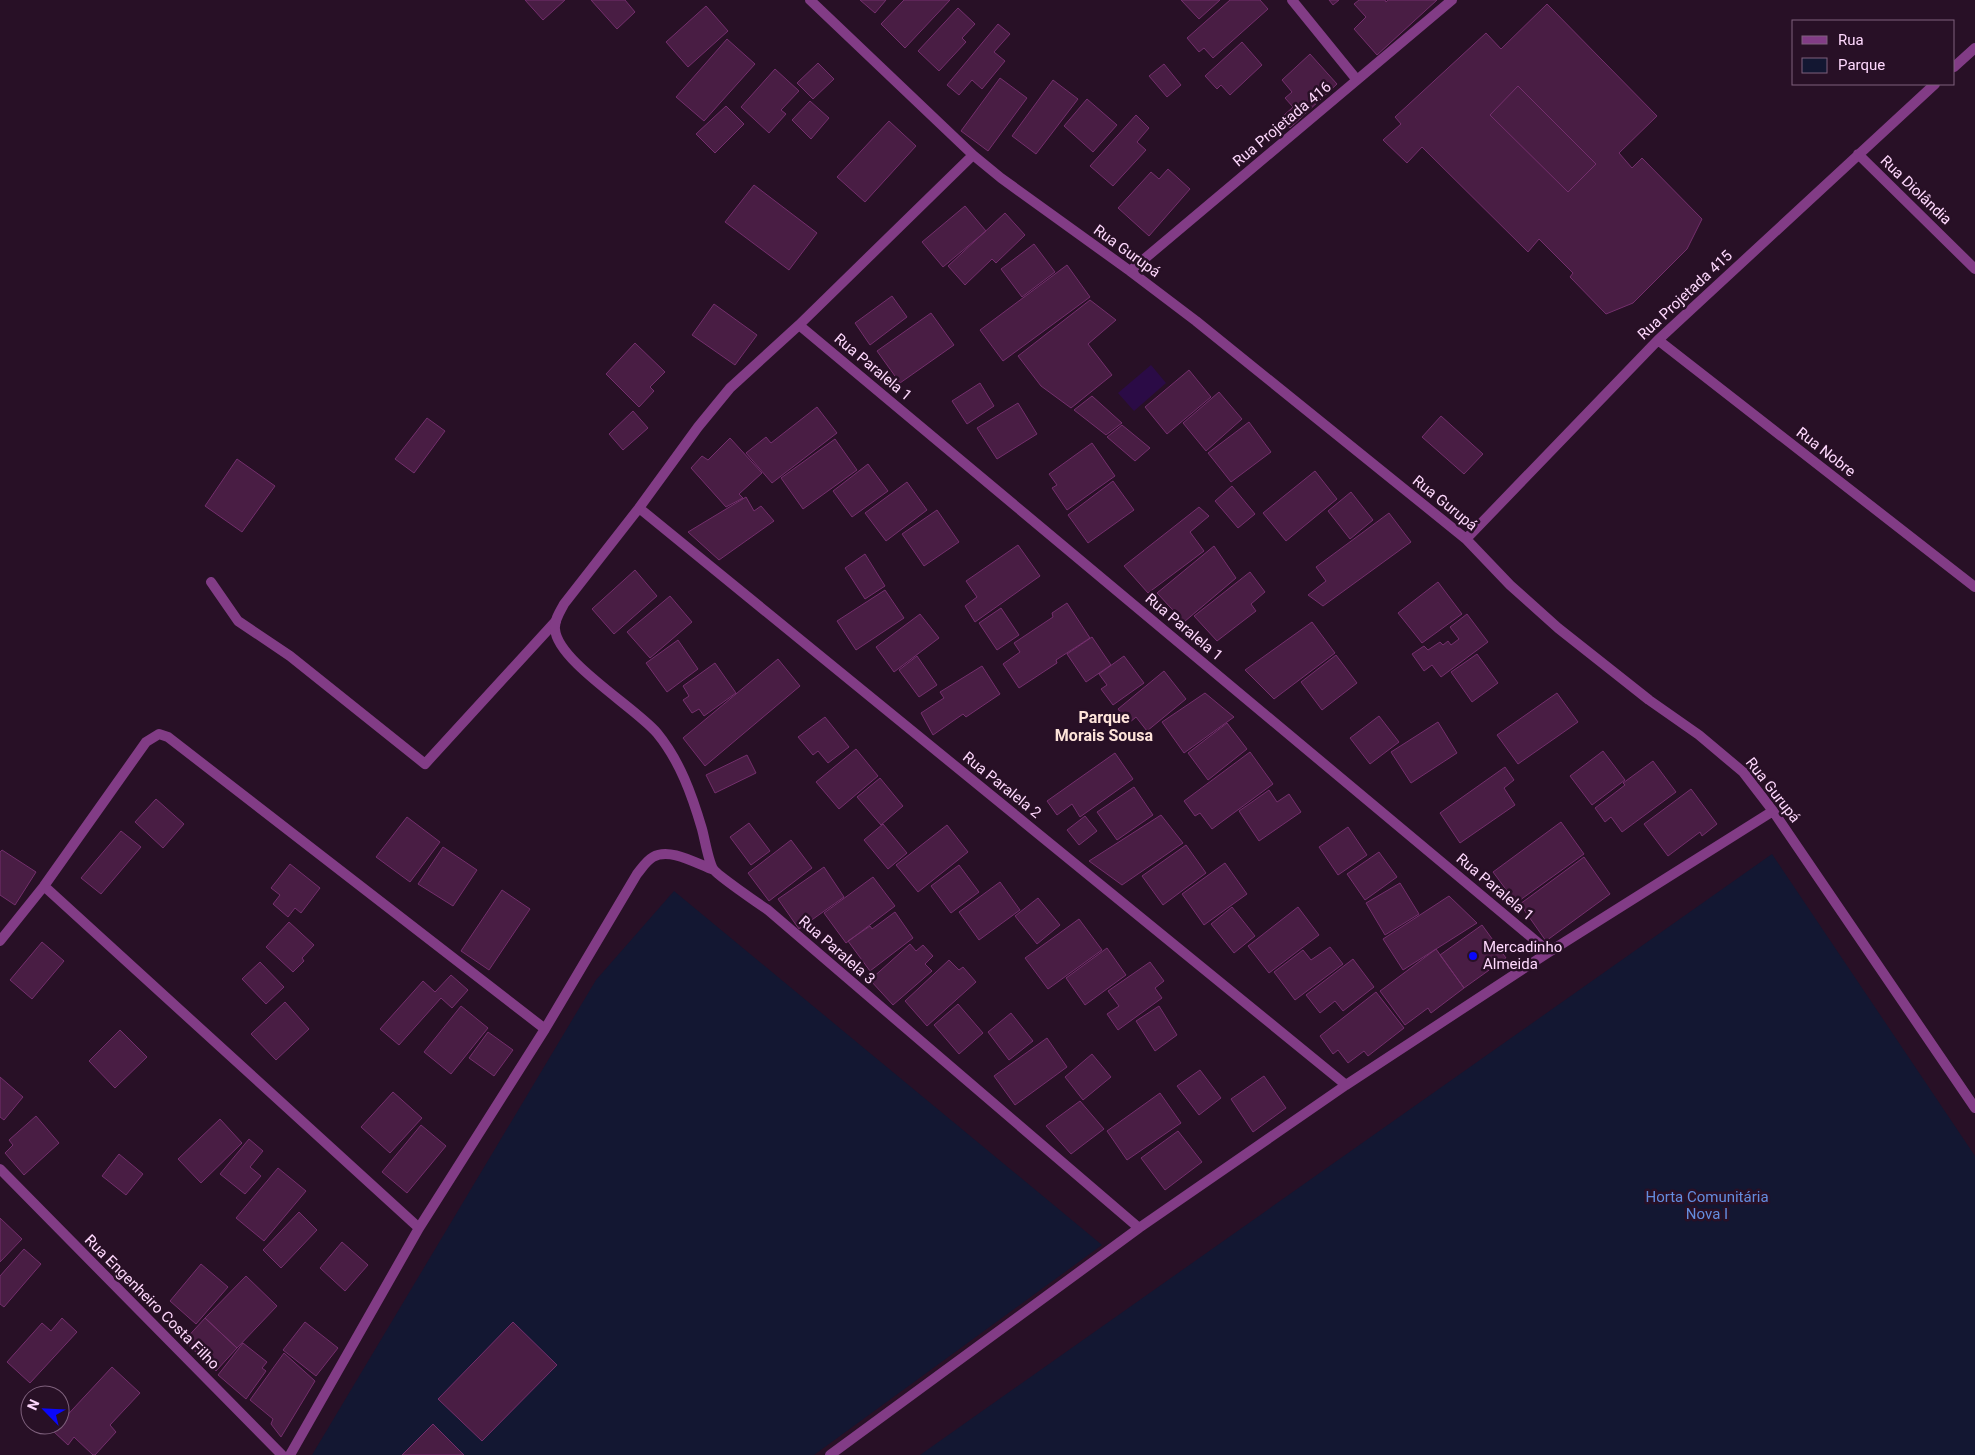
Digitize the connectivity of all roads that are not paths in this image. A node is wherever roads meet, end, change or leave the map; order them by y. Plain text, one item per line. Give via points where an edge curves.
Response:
1 (810, 0) edge
2 (1292, 0) edge
3 (1452, 0) edge
4 (1975, 48) edge
5 (1955, 66) edge
6 (1357, 80) junction
7 (1934, 85) edge
8 (1858, 154) junction
9 (973, 156) junction
10 (1975, 269) edge
11 (1130, 271) junction
12 (800, 325) junction
13 (1658, 340) junction
14 (639, 508) junction
15 (1466, 539) junction
16 (211, 582) dead end
17 (1975, 587) edge
18 (556, 620) junction
19 (1773, 811) junction
20 (714, 870) junction
21 (44, 886) junction
22 (0, 941) edge
23 (1549, 952) junction
24 (545, 1030) junction
25 (1346, 1085) junction
26 (1975, 1108) edge
27 (0, 1169) edge
28 (419, 1228) junction
29 (1139, 1228) junction
30 (282, 1455) edge
31 (290, 1455) edge
32 (830, 1455) edge

1 - 9 street, Rua Gurupá
2 - 6 street
3 - 6 street, Rua Projetada 416
4 - 5 street
6 - 11 street, Rua Projetada 416
7 - 8 street, Rua Projetada 415
8 - 10 street, Rua Diolândia
8 - 13 street, Rua Projetada 415
9 - 11 street, Rua Gurupá
9 - 12 street
11 - 15 street, Rua Gurupá
12 - 14 street via 730,388
12 - 23 street, Rua Paralela 1
13 - 15 street, Rua Projetada 415
13 - 17 street, Rua Nobre
14 - 18 street via 564,604
14 - 25 street, Rua Paralela 2
15 - 19 street, Rua Gurupá via 1558,628 1743,772
16 - 18 street via 238,622 290,656 425,764
18 - 20 street via 558,638 571,658 656,732 676,761 693,801
19 - 23 street
19 - 26 street, Rua Gurupá
20 - 24 street, Rua Paralela 3 via 663,853 647,862
20 - 29 street, Rua Paralela 3 via 768,910
21 - 22 street
21 - 24 street via 146,742 159,734 168,737
21 - 28 street
23 - 25 street
24 - 28 street, Rua Paralela 3
25 - 29 street
27 - 30 street, Rua Engenheiro Costa Filho
28 - 31 street, Rua Paralela 3
29 - 32 street

